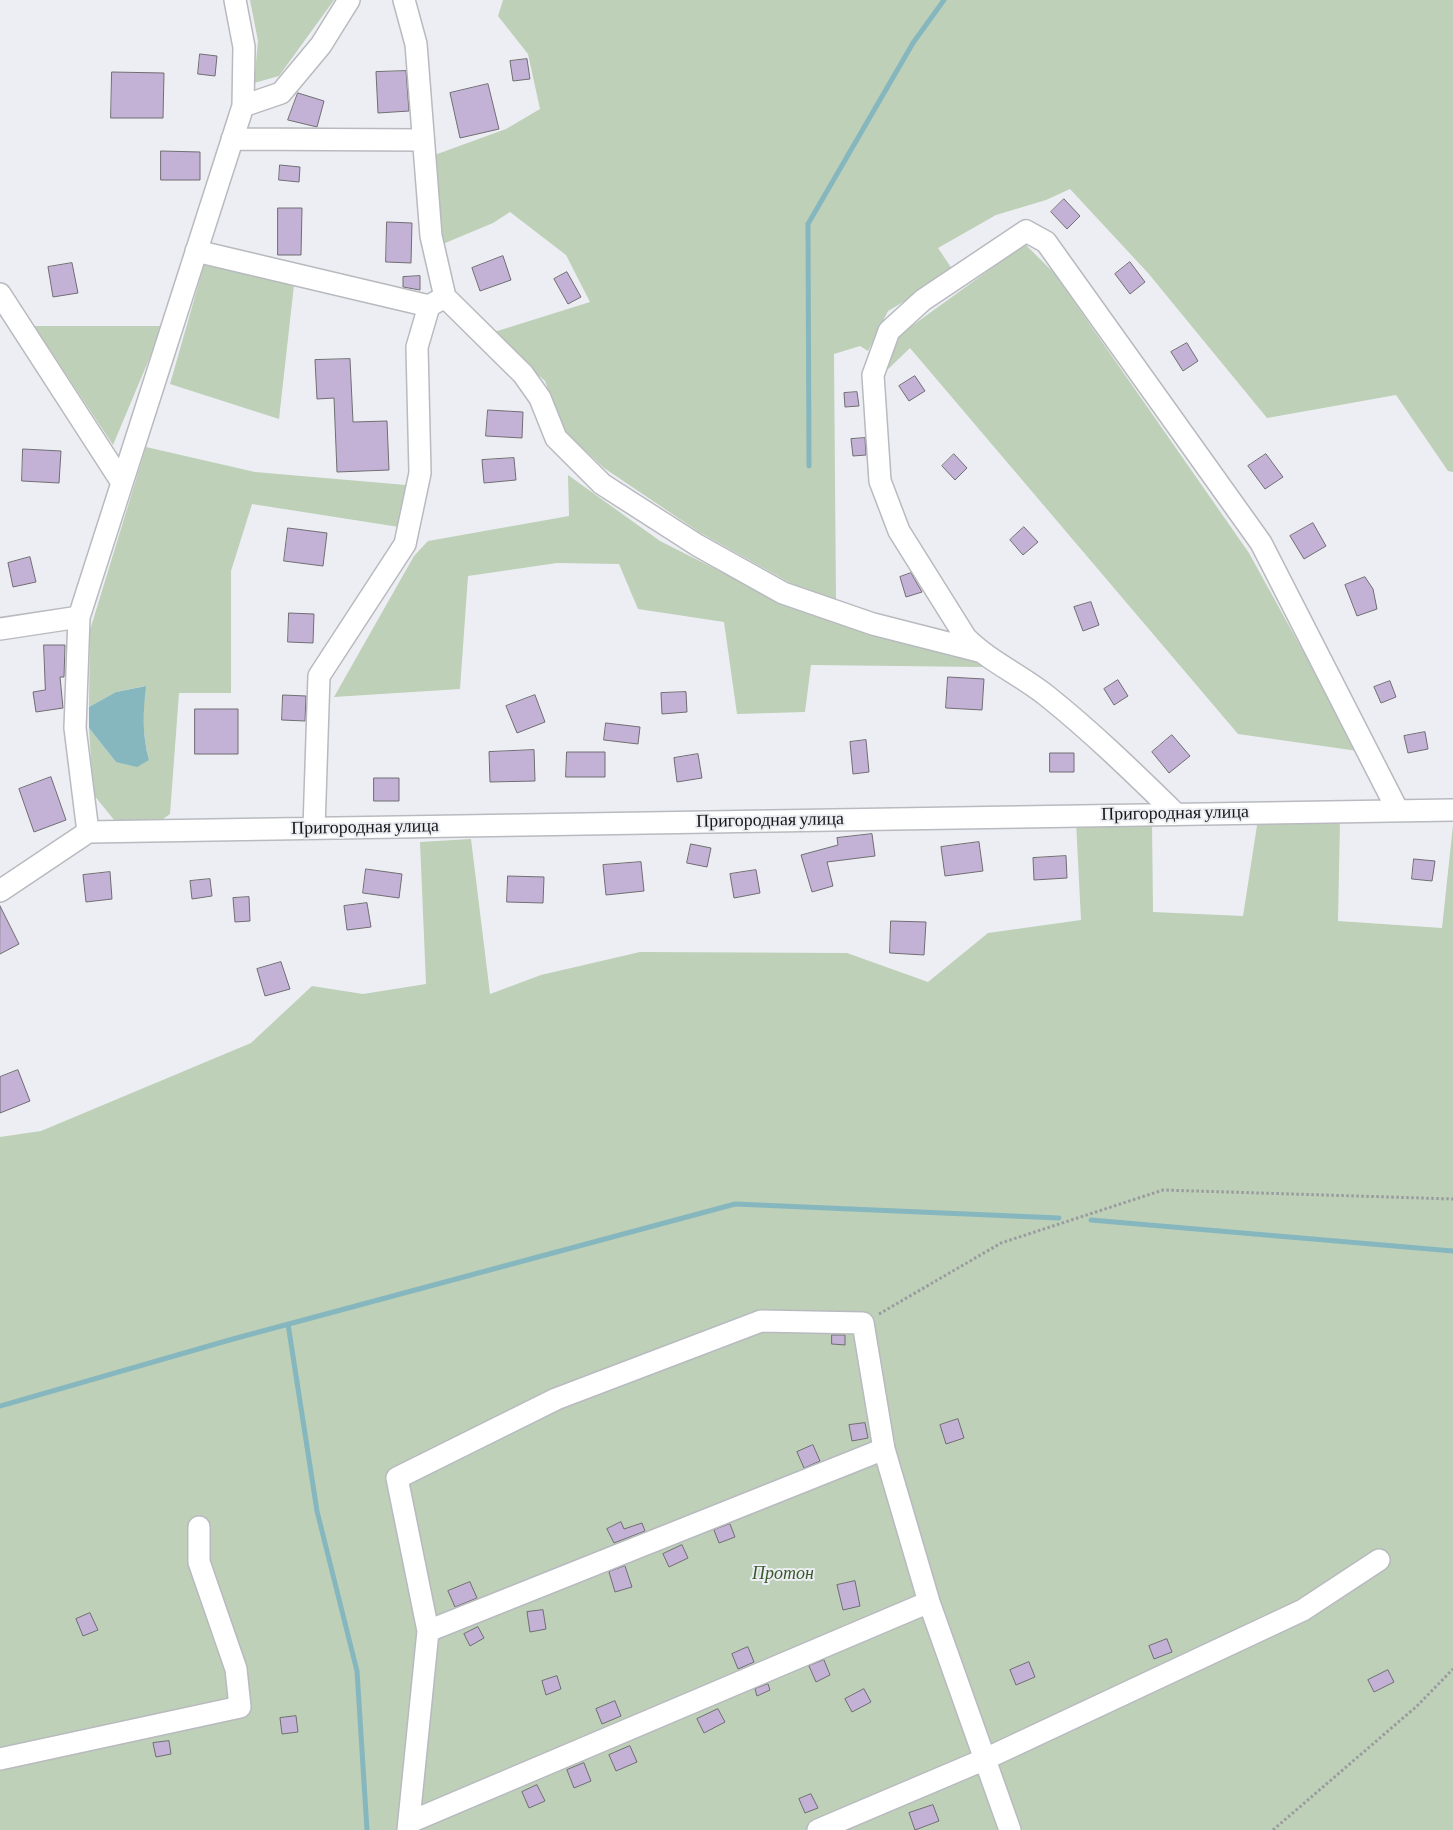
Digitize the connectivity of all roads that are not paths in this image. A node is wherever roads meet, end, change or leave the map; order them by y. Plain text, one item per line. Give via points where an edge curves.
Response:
1 (235, 0) edge
2 (349, 0) edge
3 (404, 0) edge
4 (243, 106) junction
5 (232, 139) junction
6 (423, 140) junction
7 (196, 251) junction
8 (0, 294) edge
9 (437, 301) junction
10 (121, 481) junction
11 (79, 617) junction
12 (0, 629) edge
13 (980, 651) junction
14 (1398, 810) junction
15 (1453, 810) edge
16 (1175, 813) junction
17 (314, 828) junction
18 (88, 832) junction
19 (0, 891) edge
20 (884, 1449) junction
21 (199, 1527) dead end
22 (1379, 1560) dead end
23 (928, 1602) junction
24 (428, 1631) junction
25 (0, 1759) edge
26 (983, 1760) junction
27 (409, 1826) edge
28 (818, 1830) edge
29 (1010, 1830) edge

1 - 4 street via 244,46
2 - 4 street via 321,45 281,93
3 - 6 street via 416,44
4 - 5 street
5 - 6 street
5 - 7 street
6 - 9 street
7 - 9 street
7 - 10 street
8 - 10 street
9 - 13 street via 523,374 540,398 556,438 602,484 697,545 783,593 873,624
9 - 17 street via 417,347 420,473 405,544 319,676
10 - 11 street
11 - 12 street
11 - 18 street via 76,728
13 - 14 street via 966,638 899,531 880,481 873,375 889,331 923,300 1026,231 1046,242 1261,543
13 - 16 street via 1045,695 1113,752
14 - 15 street, Пригородная улица
14 - 16 street, Пригородная улица
16 - 17 street, Пригородная улица
17 - 18 street, Пригородная улица
18 - 19 street
20 - 23 street
20 - 24 street
20 - 24 street via 863,1323 761,1321 556,1400 397,1478
21 - 25 street via 199,1562 236,1669 240,1707
22 - 26 street via 1304,1610
23 - 26 street
23 - 27 street
24 - 27 street
26 - 28 street
26 - 29 street

